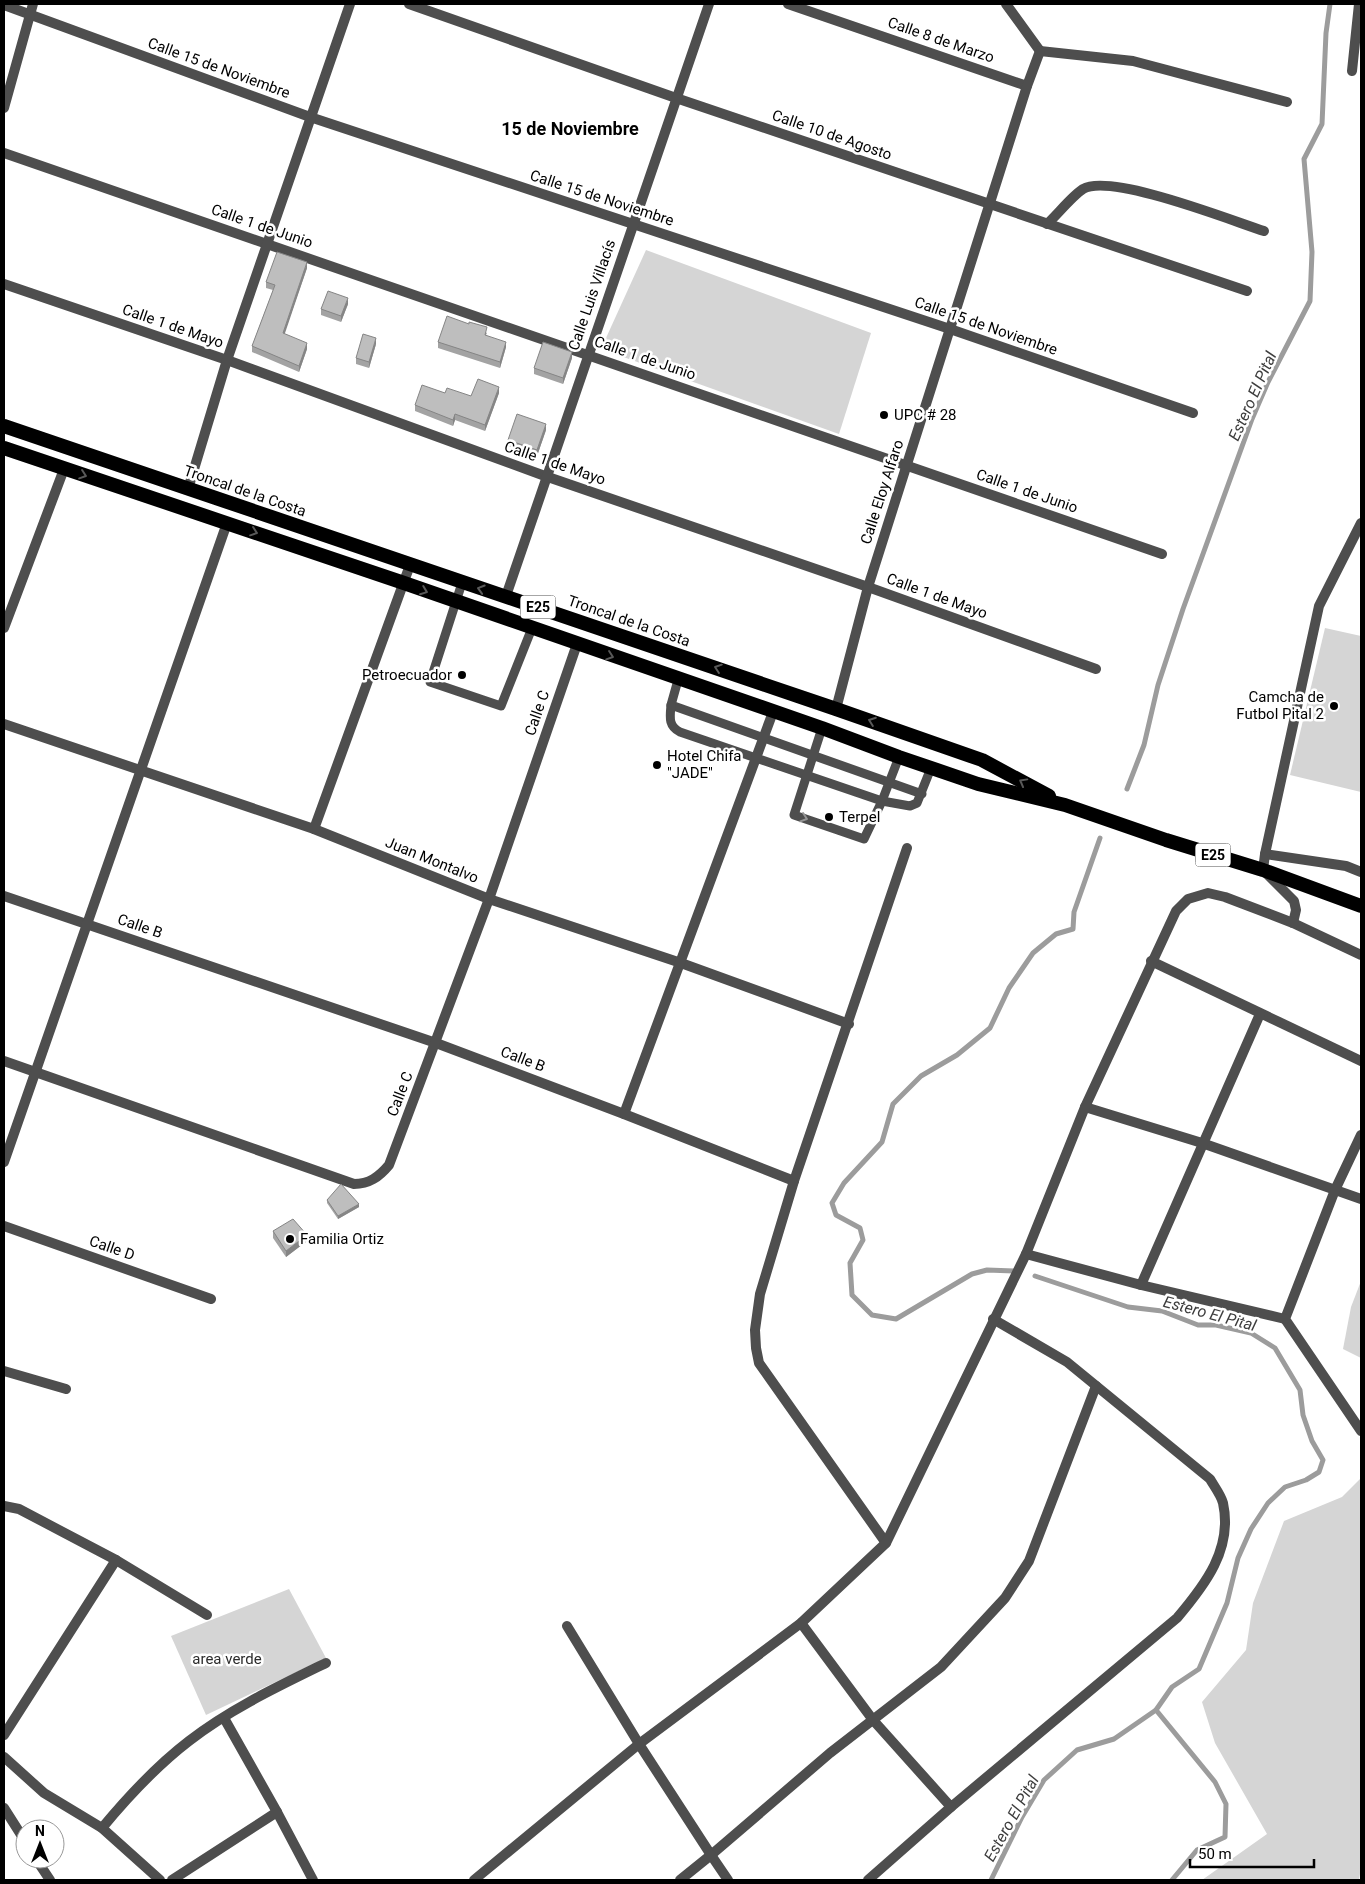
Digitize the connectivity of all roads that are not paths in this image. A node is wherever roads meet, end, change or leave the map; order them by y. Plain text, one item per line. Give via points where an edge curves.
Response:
1 (350, 4) edge
2 (408, 4) edge
3 (709, 4) edge
4 (788, 4) edge
5 (1006, 4) edge
6 (1359, 4) edge
7 (4, 5) edge
8 (32, 9) edge
9 (1040, 51) junction
10 (1352, 71) dead end
11 (1027, 86) junction
12 (676, 98) junction
13 (1287, 102) dead end
14 (4, 108) edge
15 (310, 117) junction
16 (4, 153) edge
17 (989, 205) junction
18 (633, 223) junction
19 (1047, 224) junction
20 (1264, 231) dead end
21 (266, 244) junction
22 (4, 284) edge
23 (1247, 291) dead end
24 (950, 329) junction
25 (588, 354) junction
26 (226, 360) junction
27 (1193, 413) dead end
28 (4, 426) edge
29 (4, 448) edge
30 (907, 465) junction
31 (64, 469) junction
32 (545, 476) junction
33 (188, 489) junction
34 (227, 523) junction
35 (1361, 523) edge
36 (1162, 554) dead end
37 (410, 565) junction
38 (404, 583) junction
39 (462, 583) junction
40 (868, 587) junction
41 (506, 596) junction
42 (455, 603) junction
43 (4, 628) edge
44 (532, 628) junction
45 (577, 644) junction
46 (1096, 669) dead end
47 (678, 680) junction
48 (671, 705) junction
49 (836, 709) junction
50 (773, 712) junction
51 (4, 724) edge
52 (822, 728) junction
53 (764, 738) junction
54 (814, 756) junction
55 (899, 757) junction
56 (756, 759) junction
57 (931, 768) junction
58 (140, 772) junction
59 (806, 776) junction
60 (889, 783) junction
61 (922, 794) junction
62 (882, 801) junction
63 (1065, 805) junction
64 (314, 829) junction
65 (907, 848) dead end
66 (1265, 854) junction
67 (1262, 870) junction
68 (1361, 872) edge
69 (4, 896) edge
70 (489, 899) junction
71 (1361, 906) edge
72 (1293, 924) junction
73 (88, 925) junction
74 (1361, 955) edge
75 (1151, 961) junction
76 (681, 964) junction
77 (1260, 1014) junction
78 (849, 1024) junction
79 (436, 1043) junction
80 (4, 1061) edge
81 (1361, 1061) edge
82 (34, 1071) junction
83 (1085, 1107) junction
84 (624, 1114) junction
85 (1361, 1135) edge
86 (1202, 1143) junction
87 (4, 1162) edge
88 (794, 1181) junction
89 (1335, 1190) junction
90 (1361, 1199) edge
91 (4, 1226) edge
92 (1026, 1254) junction
93 (1142, 1285) junction
94 (210, 1299) dead end
95 (993, 1319) junction
96 (1285, 1319) junction
97 (4, 1371) edge
98 (1096, 1386) junction
99 (66, 1388) dead end
100 (1361, 1431) edge
101 (4, 1506) edge
102 (886, 1542) junction
103 (116, 1560) junction
104 (207, 1615) dead end
105 (800, 1623) junction
106 (568, 1626) dead end
107 (326, 1663) dead end
108 (224, 1718) junction
109 (873, 1720) junction
110 (4, 1735) edge
111 (639, 1744) junction
112 (4, 1757) edge
113 (951, 1807) junction
114 (4, 1808) edge
115 (277, 1812) junction
116 (15, 1825) edge
117 (102, 1828) junction
118 (711, 1856) junction
119 (43, 1869) edge
120 (50, 1880) edge
121 (160, 1880) edge
122 (172, 1880) edge
123 (313, 1880) edge
124 (474, 1880) edge
125 (680, 1880) edge
126 (728, 1880) edge
127 (868, 1880) edge

1 - 15 street
2 - 12 street, Calle 10 de Agosto
3 - 12 street, Calle Luis Villacís
4 - 11 street, Calle 8 de Marzo
5 - 9 street
6 - 10 street
7 - 8 street, Calle 15 de Noviembre
8 - 14 street
8 - 15 street, Calle 15 de Noviembre
9 - 11 street, Calle Eloy Alfaro
9 - 13 street via 1133,61
11 - 17 street, Calle Eloy Alfaro
12 - 17 street, Calle 10 de Agosto
12 - 18 street, Calle Luis Villacís
15 - 18 street, Calle 15 de Noviembre
15 - 21 street
16 - 21 street, Calle 1 de Junio
17 - 19 street, Calle 10 de Agosto
17 - 24 street, Calle Eloy Alfaro
18 - 24 street, Calle 15 de Noviembre
18 - 25 street, Calle Luis Villacís
19 - 20 street via 1083,189 1103,185 1129,188
19 - 23 street, Calle 10 de Agosto
21 - 25 street, Calle 1 de Junio
21 - 26 street
22 - 26 street, Calle 1 de Mayo
24 - 27 street, Calle 15 de Noviembre
24 - 30 street, Calle Eloy Alfaro
25 - 30 street, Calle 1 de Junio
25 - 32 street, Calle Luis Villacís
26 - 32 street, Calle 1 de Mayo
26 - 33 street
28 - 33 highway, Troncal de la Costa / E25
29 - 31 highway, Troncal de la Costa / E25
30 - 36 street, Calle 1 de Junio
30 - 40 street, Calle Eloy Alfaro
31 -> 34 highway, Troncal de la Costa / E25
31 - 43 street
32 - 40 street, Calle 1 de Mayo
32 - 41 street, Calle Luis Villacís
33 - 37 highway, Troncal de la Costa / E25
34 -> 38 highway, Troncal de la Costa / E25
34 - 58 street
35 - 66 street via 1319,606
37 - 38 street
37 - 39 highway, Troncal de la Costa / E25
38 -> 42 highway, Troncal de la Costa / E25
38 - 64 street
41 -> 39 highway, Troncal de la Costa / E25
39 - 42 lane
40 - 46 street, Calle 1 de Mayo
40 - 49 street, Calle Eloy Alfaro
49 -> 41 highway, Troncal de la Costa / E25
42 - 44 highway, Troncal de la Costa / E25
42 - 44 lane via 430,682 501,706
44 - 45 highway, Troncal de la Costa / E25
45 -> 47 highway, Troncal de la Costa / E25
45 - 70 street, Calle C
47 - 48 lane
47 - 50 highway, Troncal de la Costa / E25
48 - 53 lane
48 - 56 lane via 670,720 675,730
63 -> 49 highway, Troncal de la Costa / E25 via 982,760
50 - 52 highway, Troncal de la Costa / E25
50 - 53 street
51 - 58 street, Juan Montalvo
52 - 54 lane
52 - 55 highway, Troncal de la Costa / E25
53 - 54 lane
53 - 56 street
54 - 59 lane
54 - 60 lane
55 - 57 highway, Troncal de la Costa / E25
55 - 60 lane
56 - 59 lane
56 - 76 street
57 - 61 lane
57 - 63 highway, Troncal de la Costa / E25 via 996,789
58 - 64 street, Juan Montalvo
58 - 73 street
59 - 62 lane
59 -> 62 lane via 794,815 864,838
60 - 61 lane
60 - 62 lane
61 - 62 lane via 917,804 910,806
63 - 67 highway, Troncal de la Costa / E25
64 - 70 street, Juan Montalvo
65 - 78 street
66 - 67 street
66 - 68 street via 1346,866
67 - 71 highway, Troncal de la Costa / E25
67 - 72 street via 1294,901
69 - 73 street, Calle B
70 - 76 street, Juan Montalvo
70 - 79 street, Calle C
72 - 74 street
72 - 75 street via 1208,893 1188,899 1176,911
73 - 79 street, Calle B
73 - 82 street
75 - 77 street
75 - 83 street
76 - 78 street, Juan Montalvo
76 - 84 street
77 - 81 street
77 - 86 street
78 - 88 street
79 - 82 street, Calle C via 389,1165 377,1178 360,1184
79 - 84 street, Calle B
80 - 82 street, Calle C
82 - 87 street
83 - 86 street
83 - 92 street
84 - 88 street, Calle B
85 - 89 street
86 - 89 street
86 - 93 street
88 - 102 street via 760,1294 755,1330 759,1363
89 - 90 street
89 - 96 street
91 - 94 street, Calle D
92 - 93 street
92 - 95 street
93 - 96 street
95 - 98 street via 1067,1362
95 - 102 street
96 - 100 street
97 - 99 street
98 - 109 street via 1029,1561 1006,1598 941,1668
98 - 113 street via 1210,1479 1222,1502 1222,1550 1199,1592 1177,1618
101 - 103 street via 19,1508
102 - 105 street
103 - 104 street
103 - 110 street
105 - 109 street
105 - 111 street
106 - 111 street
107 - 108 street
108 - 115 street
108 - 117 street via 188,1742 124,1802
109 - 113 street
109 - 118 street
111 - 118 street
111 - 124 street
112 - 117 street via 44,1793
113 - 127 street
114 - 116 street
115 - 122 street
115 - 123 street
117 - 121 street
118 - 125 street
118 - 126 street
119 - 120 street

